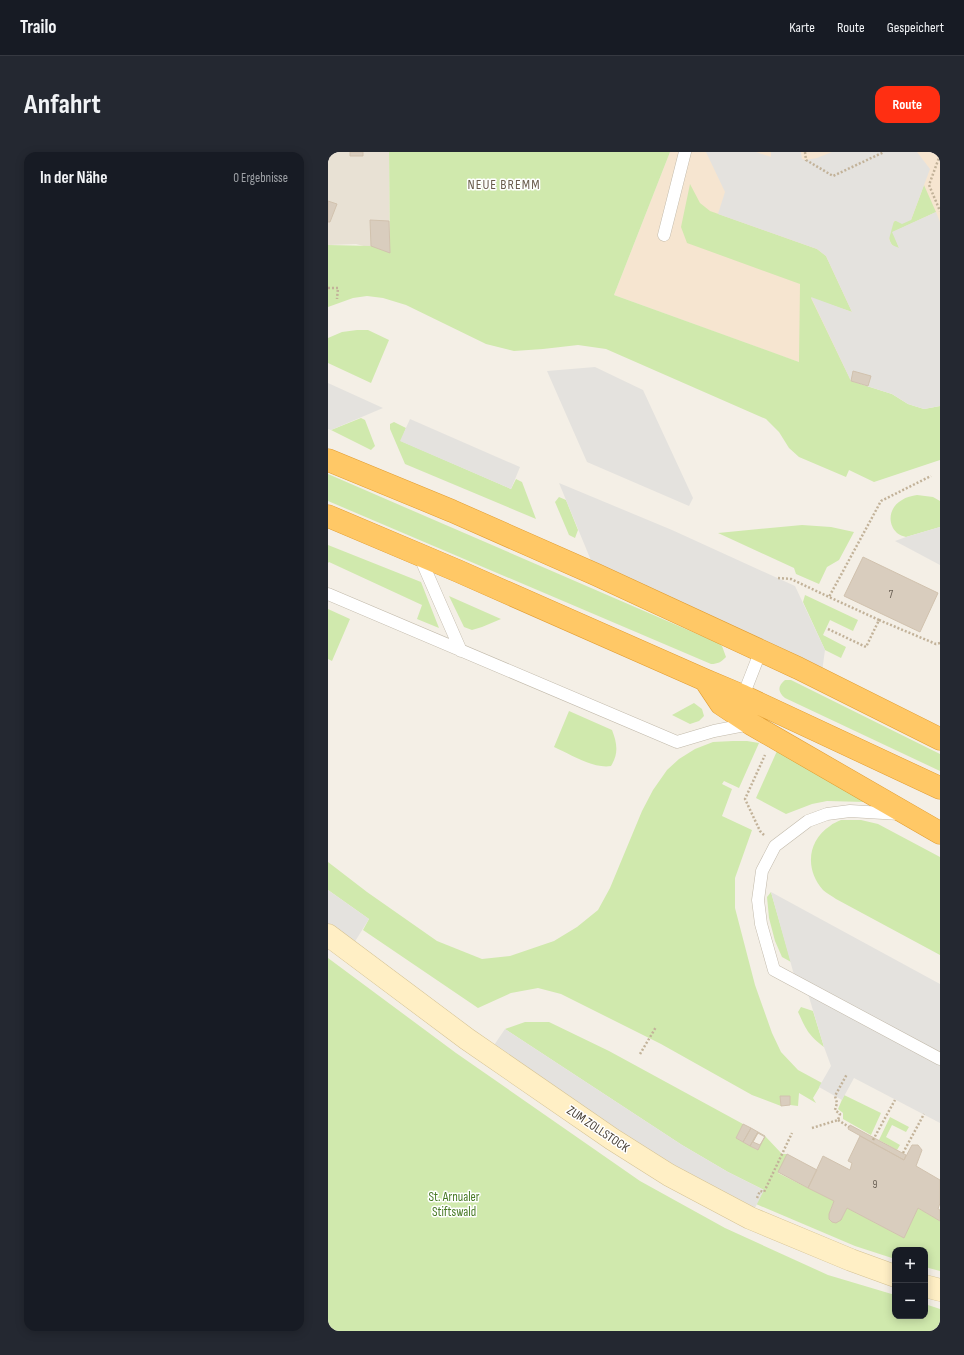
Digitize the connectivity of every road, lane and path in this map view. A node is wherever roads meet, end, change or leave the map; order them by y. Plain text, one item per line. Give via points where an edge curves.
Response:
1 (685, 152) edge
2 (805, 152) edge
3 (884, 152) edge
4 (940, 156) edge
5 (940, 211) edge
6 (664, 235) dead end
7 (328, 288) edge
8 (337, 300) dead end
9 (328, 460) edge
10 (932, 476) dead end
11 (328, 516) edge
12 (418, 554) junction
13 (778, 578) dead end
14 (328, 594) edge
15 (829, 597) junction
16 (879, 620) junction
17 (828, 629) dead end
18 (940, 643) edge
19 (761, 650) junction
20 (461, 651) junction
21 (705, 680) junction
22 (744, 696) junction
23 (751, 724) junction
24 (940, 739) edge
25 (766, 753) dead end
26 (940, 788) edge
27 (910, 815) junction
28 (940, 833) edge
29 (764, 835) dead end
30 (328, 935) edge
31 (656, 1026) dead end
32 (640, 1054) dead end
33 (940, 1059) edge
34 (847, 1074) dead end
35 (895, 1100) dead end
36 (924, 1114) dead end
37 (838, 1120) junction
38 (849, 1127) dead end
39 (812, 1128) dead end
40 (792, 1133) dead end
41 (873, 1140) dead end
42 (903, 1153) dead end
43 (768, 1185) dead end
44 (892, 1275) edge
45 (928, 1287) edge
46 (940, 1290) edge

1 - 6 lane
2 - 3 path via 806,160 833,176
4 - 5 path via 929,185
7 - 8 path via 338,288
9 - 19 highway via 452,511
10 - 15 path via 881,501
11 - 12 highway
12 - 20 lane
12 - 21 highway
13 - 15 path via 791,578
14 - 20 lane
15 - 16 path
16 - 17 path via 866,647
16 - 18 path via 936,644
19 - 22 lane
19 - 24 highway
20 - 23 lane via 677,742
21 - 22 highway
21 - 23 highway via 721,704
22 - 26 highway
23 - 27 highway
25 - 29 path via 745,799
27 - 28 highway
27 - 33 lane via 850,811 827,814 808,821 775,846 762,871 758,900 761,924 774,970
30 - 44 street, ZUM ZOLLSTOCK via 467,1039 669,1176 750,1218
31 - 32 path
34 - 37 path via 836,1096 835,1110 840,1114
35 - 41 path
36 - 42 path
37 - 38 path
37 - 39 path
40 - 43 path
45 - 46 street

